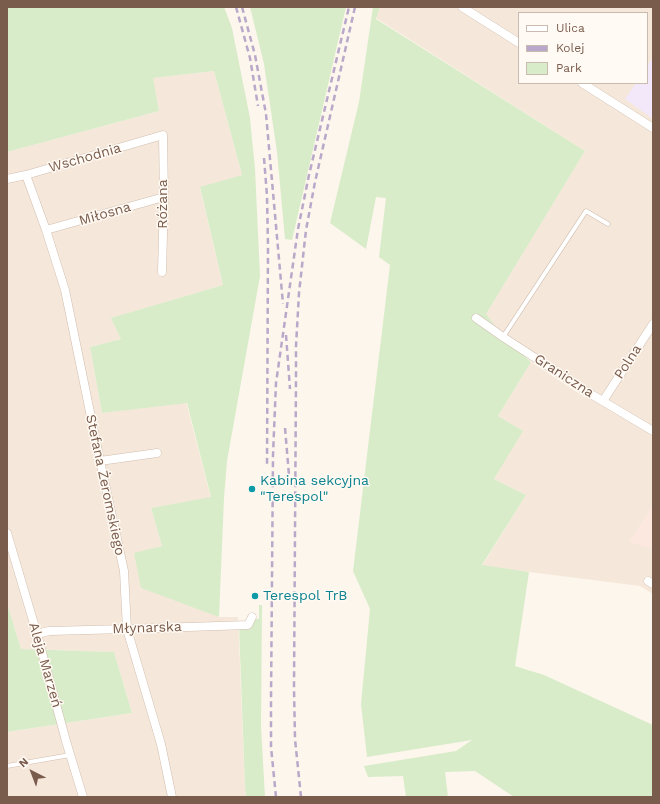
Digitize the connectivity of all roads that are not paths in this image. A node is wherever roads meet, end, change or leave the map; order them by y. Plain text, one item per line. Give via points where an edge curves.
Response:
1 (462, 7) edge
2 (518, 42) edge
3 (584, 84) edge
4 (653, 128) edge
5 (163, 135) joint
6 (26, 175) junction
7 (7, 179) edge
8 (164, 197) junction
9 (608, 224) dead end
10 (46, 230) junction
11 (162, 272) dead end
12 (476, 318) dead end
13 (653, 324) edge
14 (503, 337) junction
15 (603, 401) junction
16 (653, 431) edge
17 (157, 453) dead end
18 (100, 461) junction
19 (7, 533) edge
20 (252, 617) dead end
21 (127, 629) junction
22 (37, 634) junction
23 (70, 755) junction
24 (7, 766) edge
25 (83, 797) edge
26 (172, 797) edge

1 - 2 street
3 - 4 street
5 - 6 street, Wschodnia
5 - 8 street, Różana
6 - 7 street, Wschodnia
6 - 10 street, Stefana Żeromskiego
8 - 10 street, Miłosna
8 - 11 street, Różana
9 - 14 lane via 586,212
10 - 18 street, Stefana Żeromskiego via 65,290
12 - 14 street, Graniczna
13 - 15 street, Polna
14 - 15 street, Graniczna
15 - 16 street, Graniczna
17 - 18 street
18 - 21 street, Stefana Żeromskiego via 124,571
19 - 22 street, Aleja Marzeń
20 - 21 street, Młynarska via 248,625
21 - 22 street, Młynarska via 49,631
21 - 26 street, Stefana Żeromskiego via 161,744
22 - 23 street, Aleja Marzeń
23 - 24 lane
23 - 25 street, Aleja Marzeń

